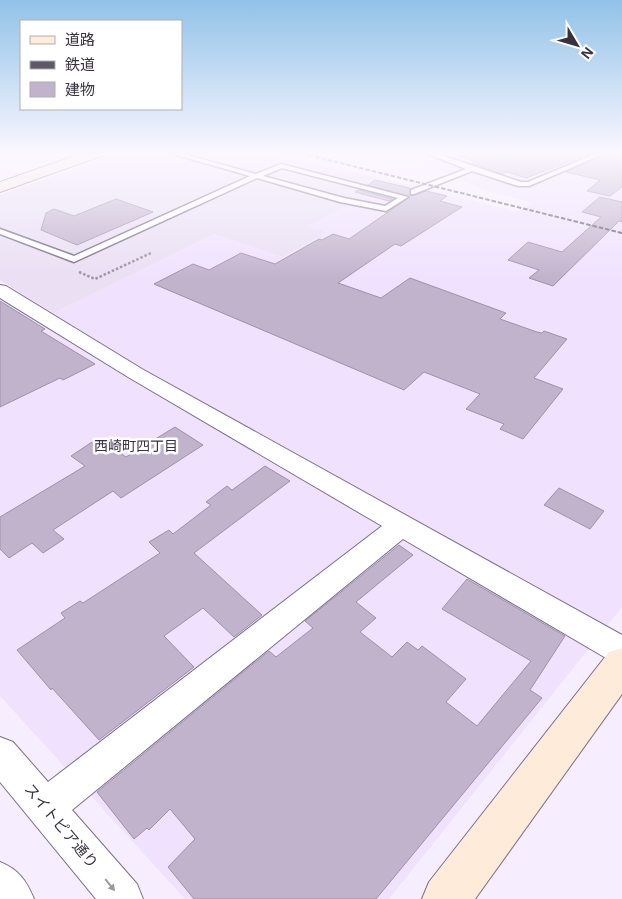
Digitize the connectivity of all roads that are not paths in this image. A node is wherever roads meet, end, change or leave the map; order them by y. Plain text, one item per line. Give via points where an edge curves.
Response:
1 (217, 194) edge
2 (321, 194) edge
3 (393, 194) edge
4 (0, 231) edge
5 (0, 290) edge
6 (402, 525) junction
7 (622, 651) edge
8 (622, 664) edge
9 (0, 754) edge
10 (46, 807) junction
11 (0, 882) edge
12 (13, 899) edge
13 (122, 899) edge
14 (446, 899) edge

1 - 4 lane via 74,260
2 - 3 lane via 386,209 405,197
5 - 6 street via 136,373
6 - 7 street
6 - 10 street
8 - 14 main road
9 - 10 street, スイトピア通り
10 -> 13 street, スイトピア通り
11 - 12 street

